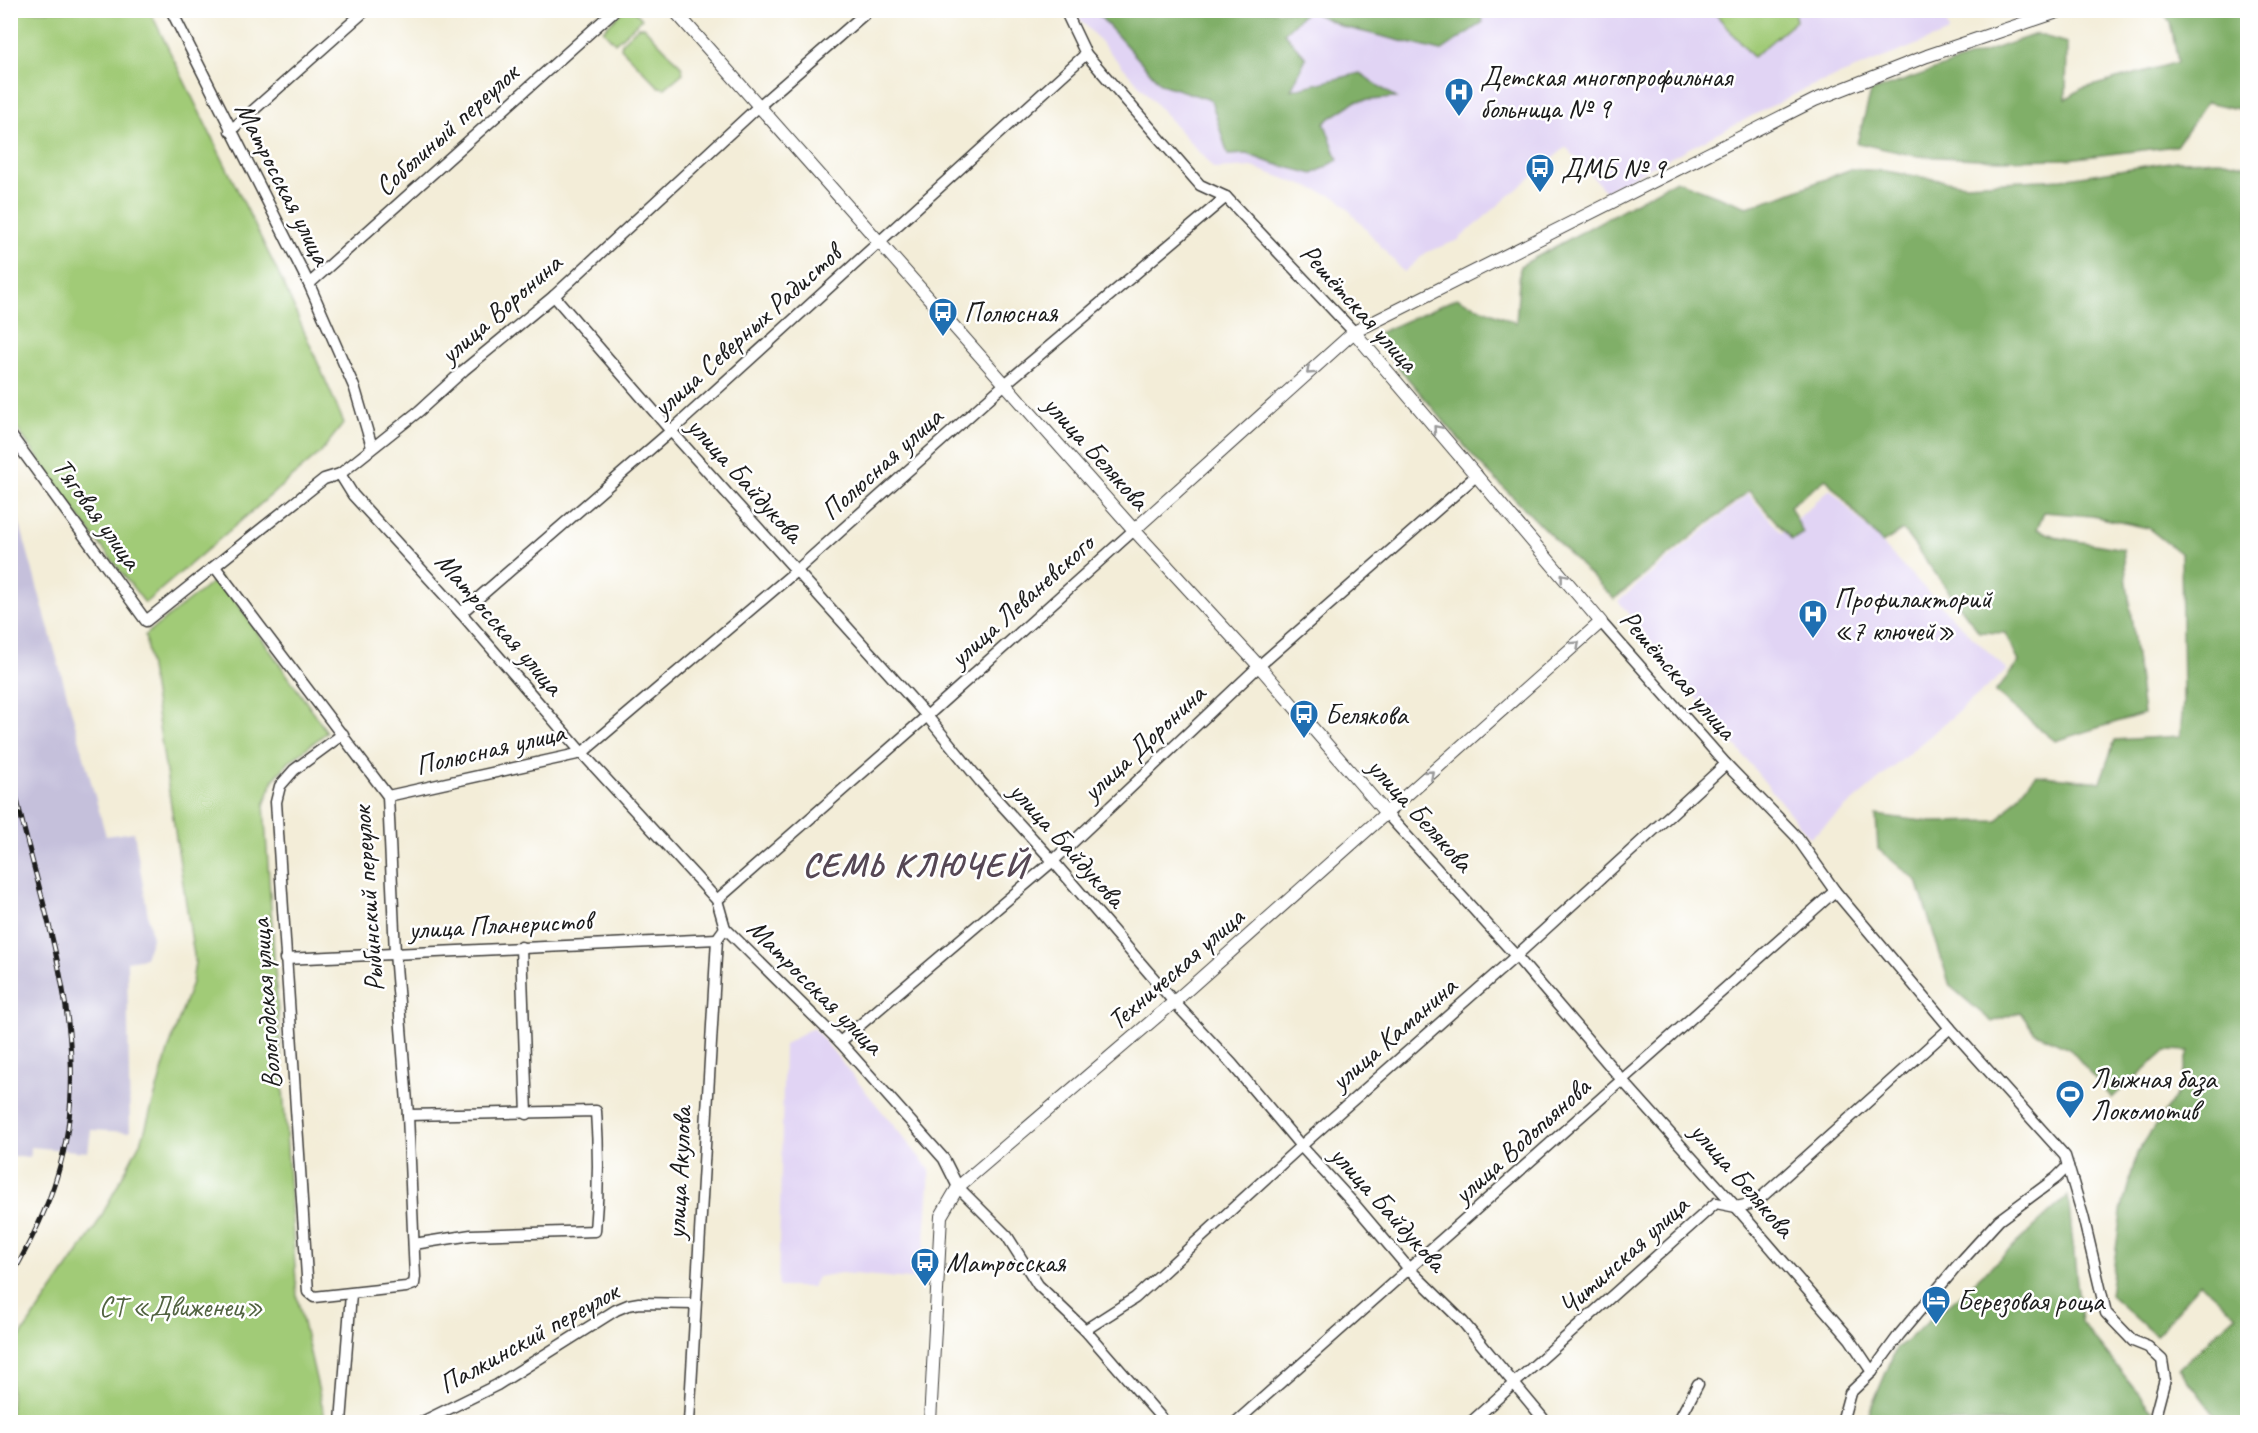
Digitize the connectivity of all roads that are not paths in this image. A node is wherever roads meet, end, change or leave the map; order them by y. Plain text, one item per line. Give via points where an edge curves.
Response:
1 (171, 10) edge
2 (366, 10) edge
3 (615, 10) edge
4 (674, 10) edge
5 (869, 10) edge
6 (1065, 10) edge
7 (2063, 10) edge
8 (1086, 54) junction
9 (759, 106) junction
10 (230, 132) junction
11 (1227, 198) junction
12 (879, 242) junction
13 (309, 284) junction
14 (554, 296) junction
15 (1354, 332) junction
16 (1005, 384) junction
17 (671, 431) junction
18 (10, 434) edge
19 (372, 447) junction
20 (340, 474) junction
21 (1477, 475) junction
22 (1134, 530) junction
23 (215, 567) junction
24 (796, 571) junction
25 (461, 613) junction
26 (146, 621) joint
27 (1601, 622) junction
28 (1259, 666) junction
29 (927, 716) junction
30 (343, 734) junction
31 (582, 753) junction
32 (1726, 764) junction
33 (388, 796) junction
34 (1386, 813) junction
35 (1053, 861) junction
36 (1835, 891) junction
37 (717, 900) junction
38 (725, 928) junction
39 (717, 939) junction
40 (521, 947) junction
41 (395, 953) junction
42 (1516, 956) junction
43 (285, 959) junction
44 (1174, 1002) junction
45 (1950, 1028) junction
46 (840, 1042) junction
47 (1623, 1081) junction
48 (527, 1114) junction
49 (408, 1115) junction
50 (1300, 1146) junction
51 (2068, 1166) junction
52 (957, 1187) junction
53 (1736, 1207) junction
54 (414, 1244) junction
55 (1410, 1270) junction
56 (351, 1294) junction
57 (695, 1304) junction
58 (1085, 1330) junction
59 (1872, 1372) junction
60 (1698, 1384) dead end
61 (1514, 1385) junction
62 (2156, 1413) dead end
63 (341, 1422) edge
64 (422, 1422) edge
65 (689, 1422) edge
66 (930, 1422) edge
67 (1166, 1422) edge
68 (1236, 1422) edge
69 (1471, 1422) edge
70 (1546, 1422) edge
71 (1677, 1422) edge
72 (1842, 1422) edge

1 - 10 street, Матросская улица
2 - 10 street
3 - 13 street, Соболиный переулок
4 - 9 street, улица Белякова
5 - 9 street, улица Воронина
6 - 8 street, Решётская улица
7 - 15 street, улица Леваневского via 1927,56 1815,100
8 - 11 street, Решётская улица via 1200,184
8 - 12 street, улица Северных Радистов
9 - 12 street, улица Белякова
9 - 14 street, улица Воронина
10 - 13 street, Матросская улица
11 - 15 street, Решётская улица
11 - 16 street, Полюсная улица
12 - 16 street, улица Белякова
12 - 17 street, улица Северных Радистов
13 - 19 street, Матросская улица via 355,389
14 - 17 street, улица Байдукова
14 - 19 street, улица Воронина
21 -> 15 street, Решётская улица
15 -> 22 street, улица Леваневского
16 - 22 street, улица Белякова
16 - 24 street, Полюсная улица
17 - 24 street, улица Байдукова
17 - 25 street, улица Северных Радистов
18 - 26 street, Тяговая улица
19 - 20 street, улица Воронина
20 - 23 street, улица Воронина via 324,479
20 - 25 street, Матросская улица via 353,495
27 -> 21 street, Решётская улица
21 - 28 street, улица Доронина
22 - 28 street, улица Белякова
22 - 29 street, улица Леваневского
23 - 26 street, улица Воронина
23 - 30 street, Рыбинский переулок
24 - 29 street, улица Байдукова
24 - 31 street, Полюсная улица
25 - 31 street, Матросская улица
27 - 32 street, Решётская улица
34 -> 27 street, Техническая улица
28 - 34 street, улица Белякова
28 - 35 street, улица Доронина
29 - 35 street, улица Байдукова
29 - 37 street, улица Леваневского
30 - 33 street, Рыбинский переулок
30 - 43 street, Вологодская улица via 294,770 280,786 276,802
31 - 33 street, Полюсная улица
31 - 37 street, Матросская улица
32 - 36 street, Решётская улица via 1796,836
32 - 42 street, улица Каманина
33 - 41 street, Рыбинский переулок
34 - 42 street, улица Белякова
34 - 44 street, Техническая улица
35 - 44 street, улица Байдукова
35 - 46 street, улица Доронина
36 - 45 street, Решётская улица
36 - 47 street, улица Водопьянова
37 - 38 street, Матросская улица
38 - 39 street
38 - 46 street, Матросская улица
39 - 40 street, улица Планеристов
39 - 57 street, улица Акулова
40 - 41 street, улица Планеристов
40 - 48 street
41 - 43 street, улица Планеристов
41 - 49 street, Рыбинский переулок
42 - 47 street, улица Белякова
42 - 50 street, улица Каманина
43 - 56 street, Вологодская улица via 308,1292 314,1297
44 - 50 street, улица Байдукова
44 - 52 street, Техническая улица
45 - 51 street, Решётская улица via 2065,1156
45 - 53 street, Читинская улица via 1755,1203
46 - 52 street, Матросская улица via 944,1159
47 - 53 street, улица Белякова
47 - 55 street, улица Водопьянова
48 - 49 street
48 - 54 street via 596,1111 599,1181 595,1231 471,1235
49 - 54 street, Рыбинский переулок
50 - 55 street, улица Байдукова
50 - 58 street, улица Каманина via 1135,1298
51 - 59 street via 1999,1220 1899,1335
51 - 62 street, Решётская улица via 2106,1313 2133,1341 2148,1347 2162,1360 2165,1379
52 - 58 street, Матросская улица via 1007,1236 1038,1285
52 - 66 street, Техническая улица via 941,1215
53 - 59 street, улица Белякова via 1850,1339
53 - 61 street, Читинская улица via 1716,1203
54 - 56 street, Рыбинский переулок via 414,1284
55 - 61 street, улица Байдукова via 1462,1322
55 - 68 street, улица Водопьянова
56 - 63 street
57 - 64 street, Палкинский переулок via 628,1305 616,1310 497,1385
57 - 65 street, улица Акулова
58 - 67 street, Матросская улица
59 - 72 street via 1850,1394
60 - 71 street
61 - 69 street, Читинская улица
61 - 70 street, улица Байдукова

